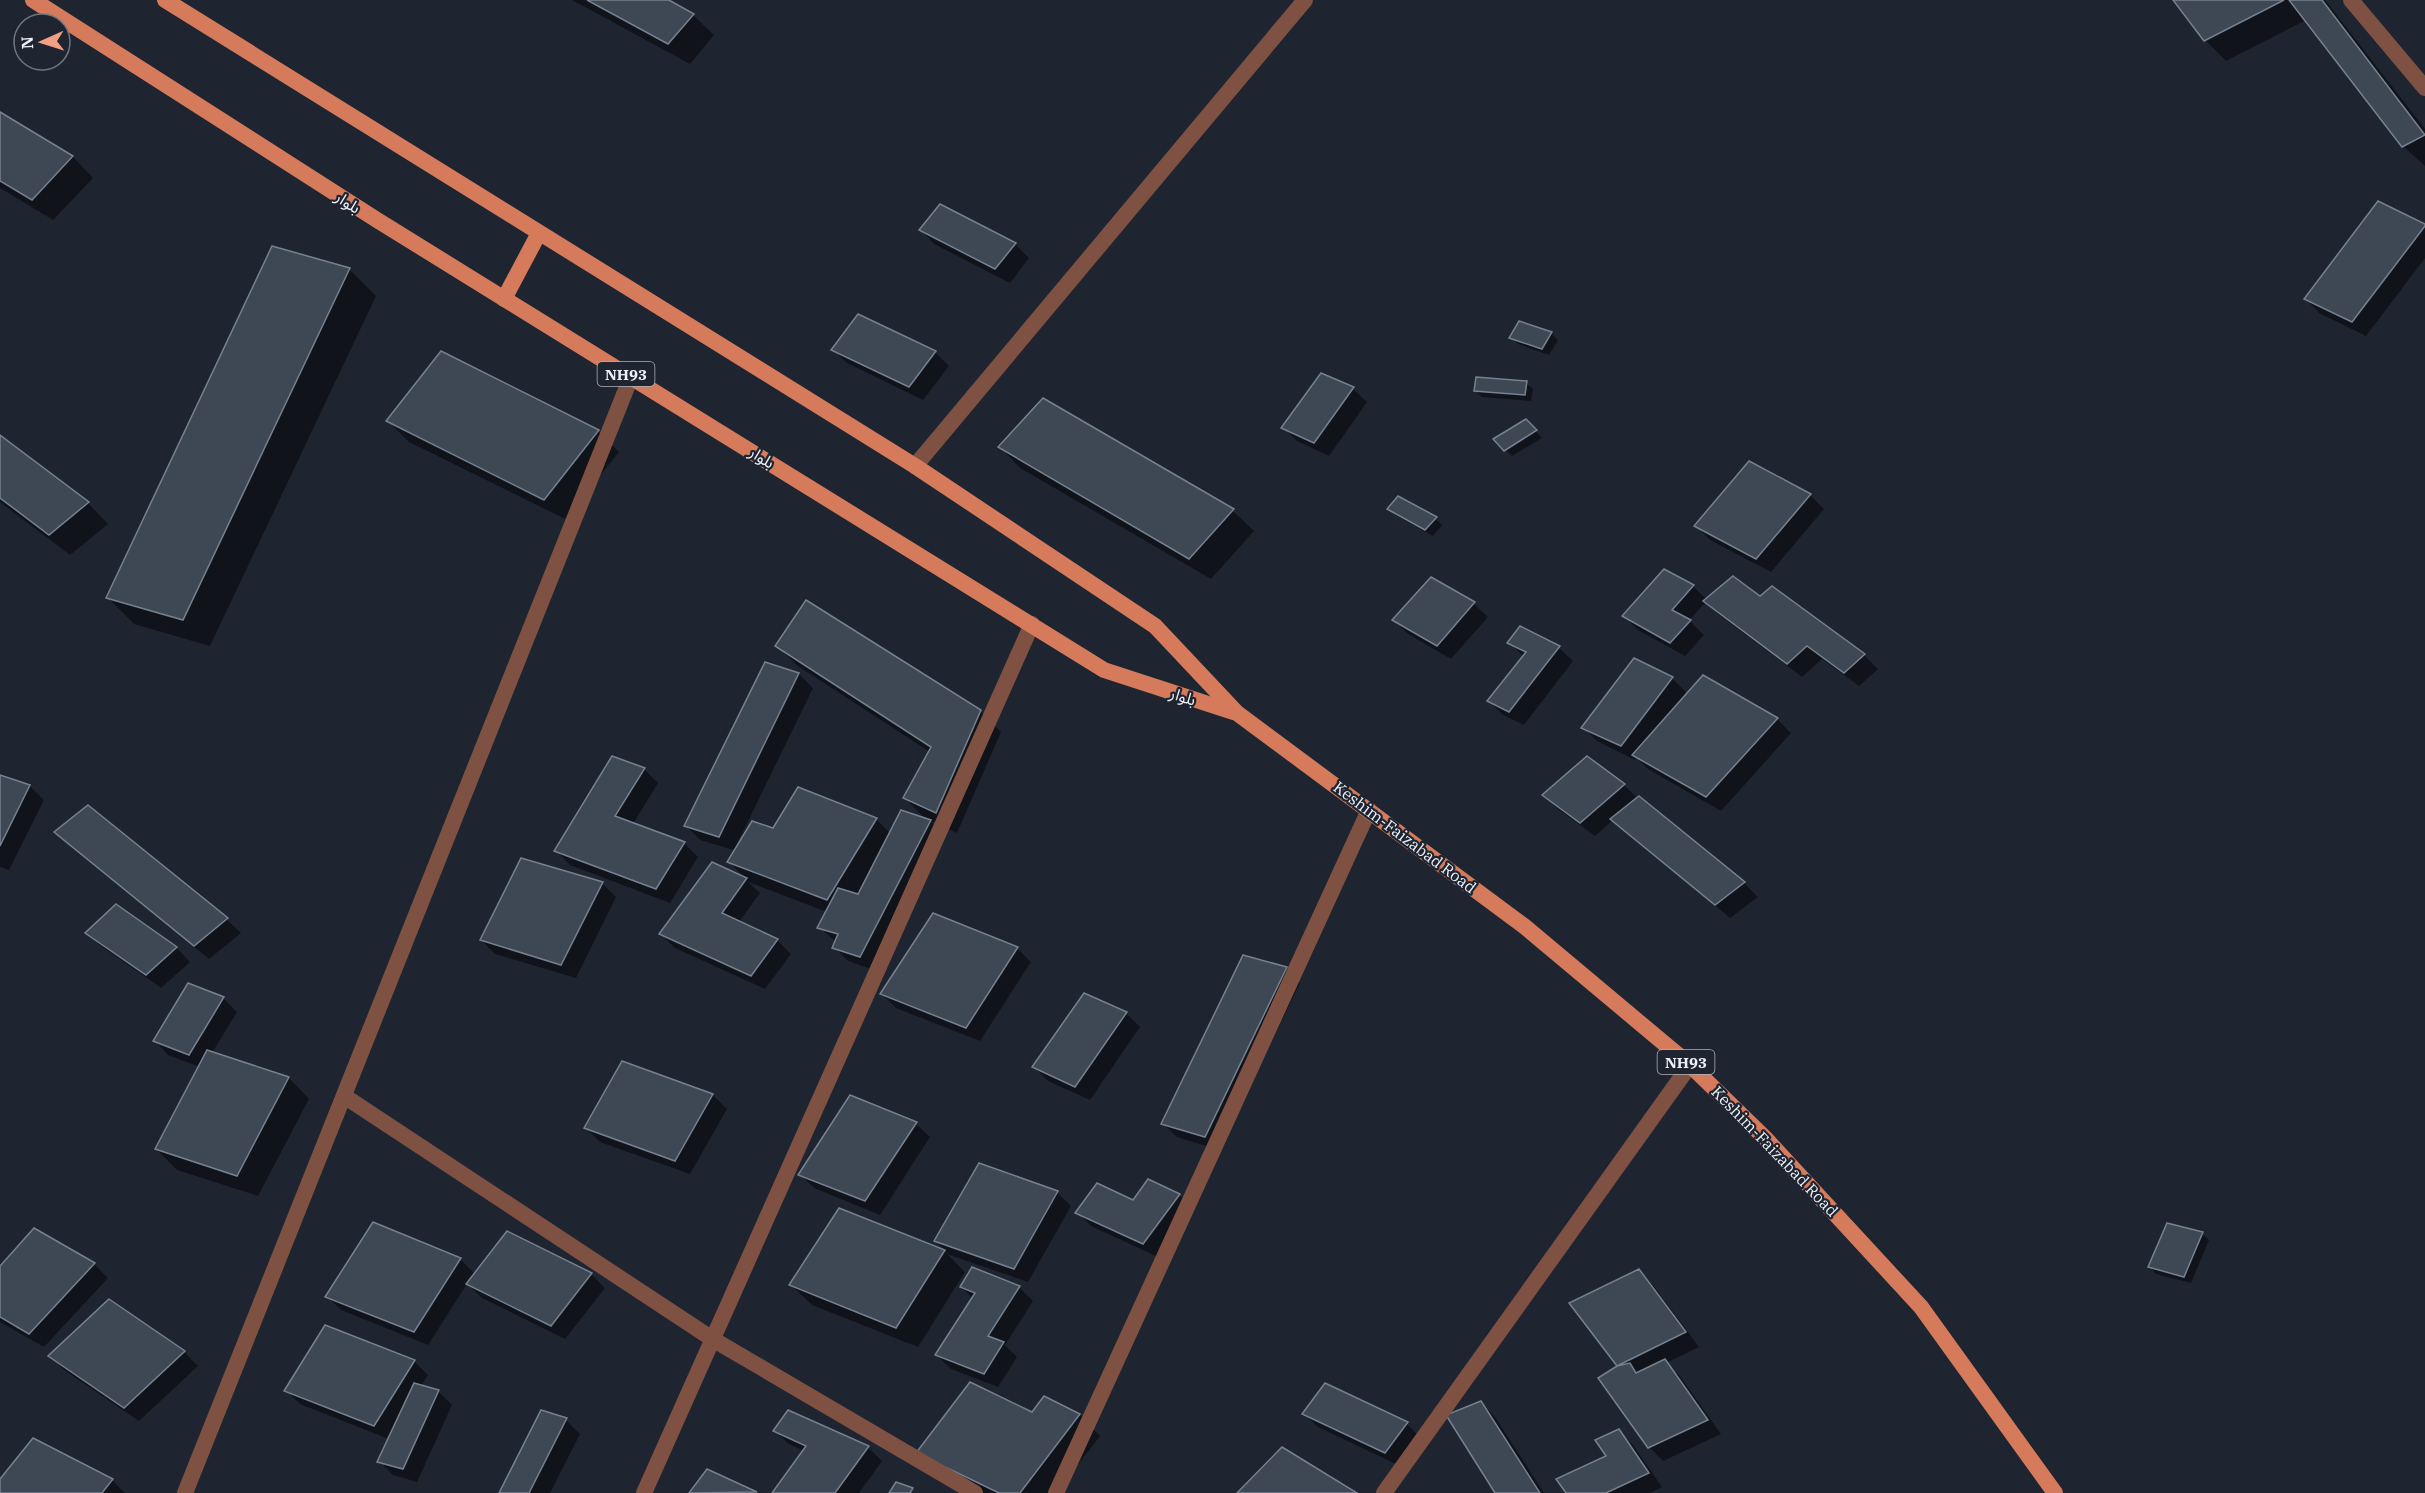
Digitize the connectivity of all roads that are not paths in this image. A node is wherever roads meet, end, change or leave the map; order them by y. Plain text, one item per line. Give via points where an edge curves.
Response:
1 (33, 0) edge
2 (165, 0) edge
3 (1305, 0) edge
4 (2351, 0) edge
5 (2422, 79) edge
6 (539, 233) junction
7 (504, 299) junction
8 (631, 377) junction
9 (915, 466) junction
10 (1032, 624) junction
11 (1237, 713) junction
12 (1369, 810) junction
13 (1690, 1065) junction
14 (344, 1096) junction
15 (714, 1340) junction
16 (185, 1493) edge
17 (644, 1493) edge
18 (975, 1493) edge
19 (1056, 1493) edge
20 (1384, 1493) edge
21 (2055, 1493) edge

1 - 7 main road, بلوار / NH93
2 - 6 main road, بلوار / NH93
3 - 9 street
4 - 5 street
6 - 7 main road
6 - 9 main road, بلوار / NH93
7 - 8 main road, بلوار / NH93
8 - 10 main road, بلوار / NH93
8 - 14 street
9 - 11 main road, بلوار / NH93 via 1155,626
10 - 11 main road, بلوار / NH93 via 1104,670
10 - 15 street
11 - 12 main road, Keshim-Faizabad Road / NH93
12 - 13 main road, Keshim-Faizabad Road / NH93 via 1524,926
12 - 19 street
13 - 20 street
13 - 21 main road, Keshim-Faizabad Road / NH93 via 1766,1139 1921,1307
14 - 15 street
14 - 16 street
15 - 17 street
15 - 18 street

